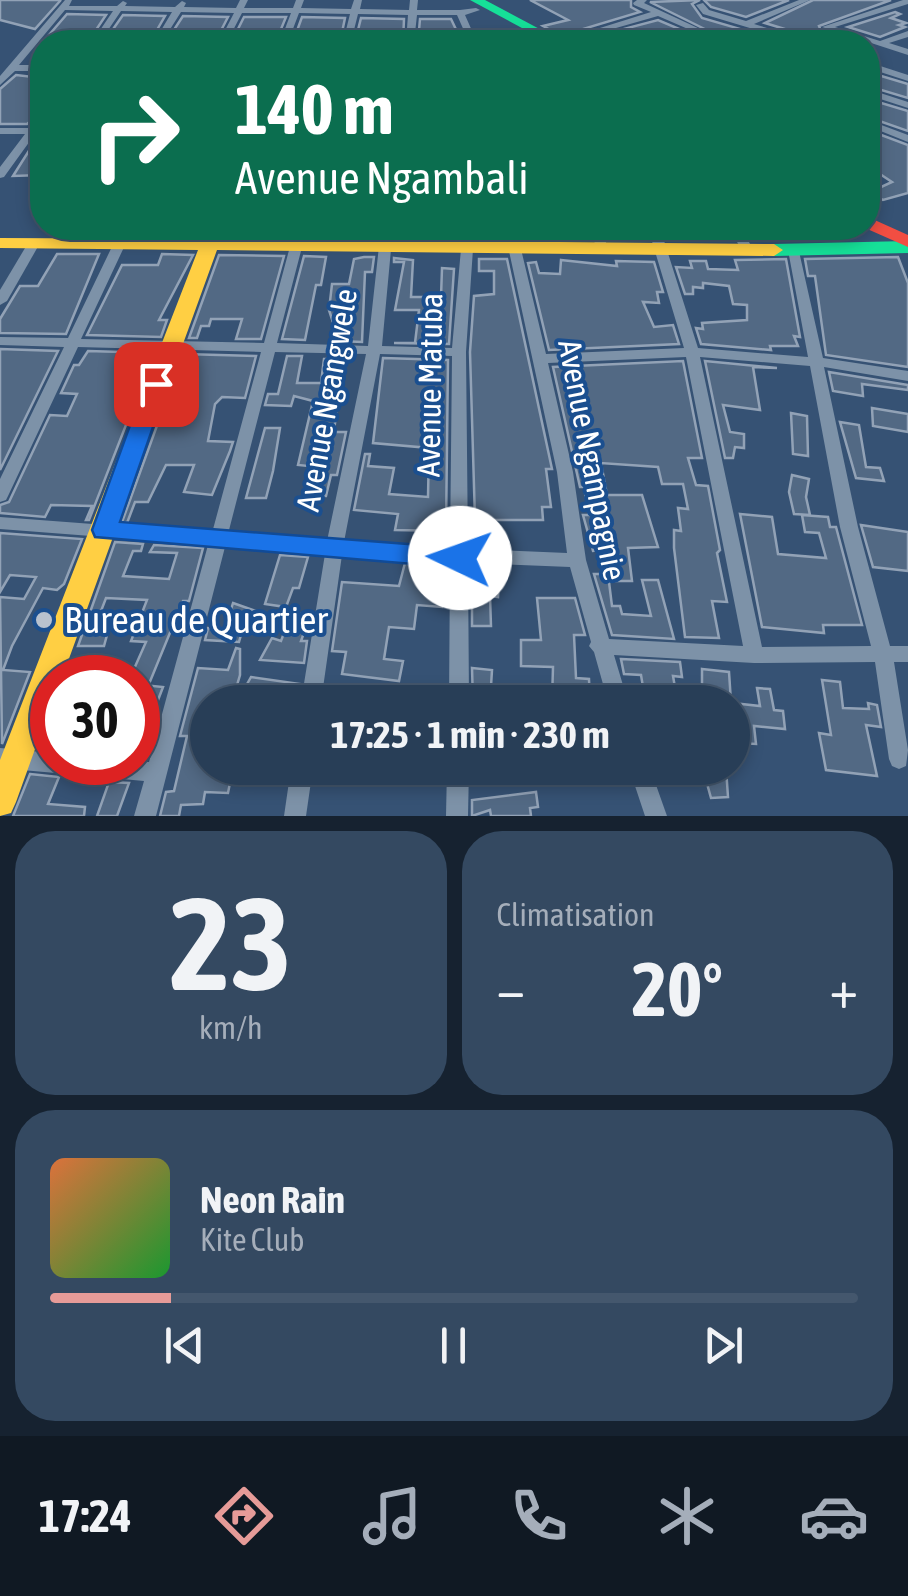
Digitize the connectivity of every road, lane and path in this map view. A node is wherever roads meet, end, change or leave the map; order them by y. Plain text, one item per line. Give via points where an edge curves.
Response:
1 (244, 0) edge
2 (300, 0) edge
3 (358, 0) edge
4 (414, 0) edge
5 (715, 0) edge
6 (806, 0) edge
7 (880, 0) edge
8 (908, 1) edge
9 (640, 2) edge
10 (67, 4) edge
11 (123, 4) edge
12 (180, 5) edge
13 (894, 5) junction
14 (468, 6) edge
15 (239, 10) junction
16 (908, 10) edge
17 (296, 12) junction
18 (356, 12) junction
19 (415, 13) junction
20 (655, 14) junction
21 (747, 24) junction
22 (45, 30) edge
23 (105, 30) edge
24 (165, 30) edge
25 (229, 30) edge
26 (289, 30) edge
27 (350, 30) edge
28 (412, 30) edge
29 (513, 30) edge
30 (527, 30) edge
31 (599, 30) edge
32 (694, 30) edge
33 (766, 30) edge
34 (835, 30) edge
35 (908, 34) edge
36 (880, 43) edge
37 (30, 47) edge
38 (880, 47) edge
39 (908, 52) edge
40 (12, 68) junction
41 (30, 68) edge
42 (880, 69) edge
43 (908, 78) edge
44 (0, 82) edge
45 (880, 96) edge
46 (908, 105) edge
47 (880, 127) edge
48 (0, 131) edge
49 (30, 131) edge
50 (908, 138) edge
51 (30, 140) edge
52 (0, 175) edge
53 (880, 216) edge
54 (880, 229) edge
55 (908, 230) edge
56 (78, 240) edge
57 (121, 240) edge
58 (211, 240) edge
59 (298, 240) edge
60 (385, 240) edge
61 (400, 240) edge
62 (508, 240) edge
63 (513, 240) edge
64 (520, 240) edge
65 (599, 240) edge
66 (659, 240) edge
67 (741, 240) edge
68 (0, 243) edge
69 (34, 244) junction
70 (908, 245) edge
71 (467, 249) junction
72 (794, 250) junction
73 (603, 251) junction
74 (748, 251) junction
75 (664, 252) junction
76 (0, 301) edge
77 (0, 341) edge
78 (73, 342) junction
79 (170, 348) junction
80 (269, 349) junction
81 (374, 351) junction
82 (459, 352) junction
83 (692, 352) junction
84 (539, 359) junction
85 (816, 362) junction
86 (908, 376) edge
87 (0, 496) edge
88 (0, 524) edge
89 (104, 530) junction
90 (221, 538) junction
91 (334, 551) junction
92 (460, 558) junction
93 (577, 560) junction
94 (599, 646) junction
95 (884, 654) junction
96 (908, 654) edge
97 (754, 655) junction
98 (314, 685) edge
99 (458, 685) edge
100 (612, 685) edge
101 (8, 758) edge
102 (160, 758) edge
103 (899, 759) dead end
104 (153, 785) edge
105 (299, 785) edge
106 (458, 785) edge
107 (646, 785) edge
108 (0, 802) edge
109 (145, 816) edge
110 (294, 816) edge
111 (457, 816) edge
112 (656, 816) edge

1 - 15 street
2 - 17 street
3 - 18 street
4 - 19 street
5 - 21 street via 700,6
6 - 21 street
7 - 13 street
8 - 13 street
9 - 20 street
10 - 11 street
10 - 22 street
11 - 12 street
11 - 23 street
12 - 15 street
12 - 24 street
13 - 16 street
13 - 34 street via 826,26
14 - 19 street
14 - 29 main road
14 - 30 main road
15 - 17 street
15 - 25 street
17 - 18 street
17 - 26 street
18 - 19 street
18 - 27 street
19 - 28 street
20 - 31 street
20 - 32 street
21 - 33 street
35 - 36 street
37 - 40 street
38 - 39 street
40 - 41 street
40 - 44 street
42 - 43 street
45 - 46 street
47 - 50 street
48 - 49 street
51 - 52 street
53 - 55 main road
54 - 70 main road
56 - 69 main road
57 - 78 street
58 - 79 main road
59 - 80 street
60 - 81 street, Avenue Ngangwele
61 - 71 main road
62 - 71 main road
63 - 84 street, Avenue Ngampagnie
64 - 73 main road
65 - 73 street
66 - 75 street
67 - 74 street
68 - 69 main road
69 - 76 street
70 - 72 main road
71 - 82 street, Avenue Matuba
72 - 74 main road
72 - 85 street
73 - 75 main road
74 - 75 main road
75 - 83 street
77 - 78 street
78 - 79 street
78 - 87 street
79 - 80 street
79 - 89 main road
80 - 81 street
80 - 90 street
81 - 82 street
81 - 91 street, Avenue Ngangwele
82 - 92 street, Avenue Matuba
83 - 84 street
83 - 85 street
83 - 97 street
84 - 93 street, Avenue Ngampagnie via 566,472
85 - 86 street
85 - 95 street via 849,527
88 - 89 street
89 - 90 street
89 - 101 main road
90 - 91 street
90 - 102 street
91 - 92 street
91 - 98 street, Avenue Ngangwele
92 - 93 street
92 - 99 street, Avenue Matuba
93 - 94 street, Avenue Ngampagnie
94 - 97 street
94 - 100 street, Avenue Ngampagnie
95 - 96 street
95 - 97 street
95 - 103 street
101 - 108 main road
104 - 109 street
105 - 110 street
106 - 111 street
107 - 112 street

